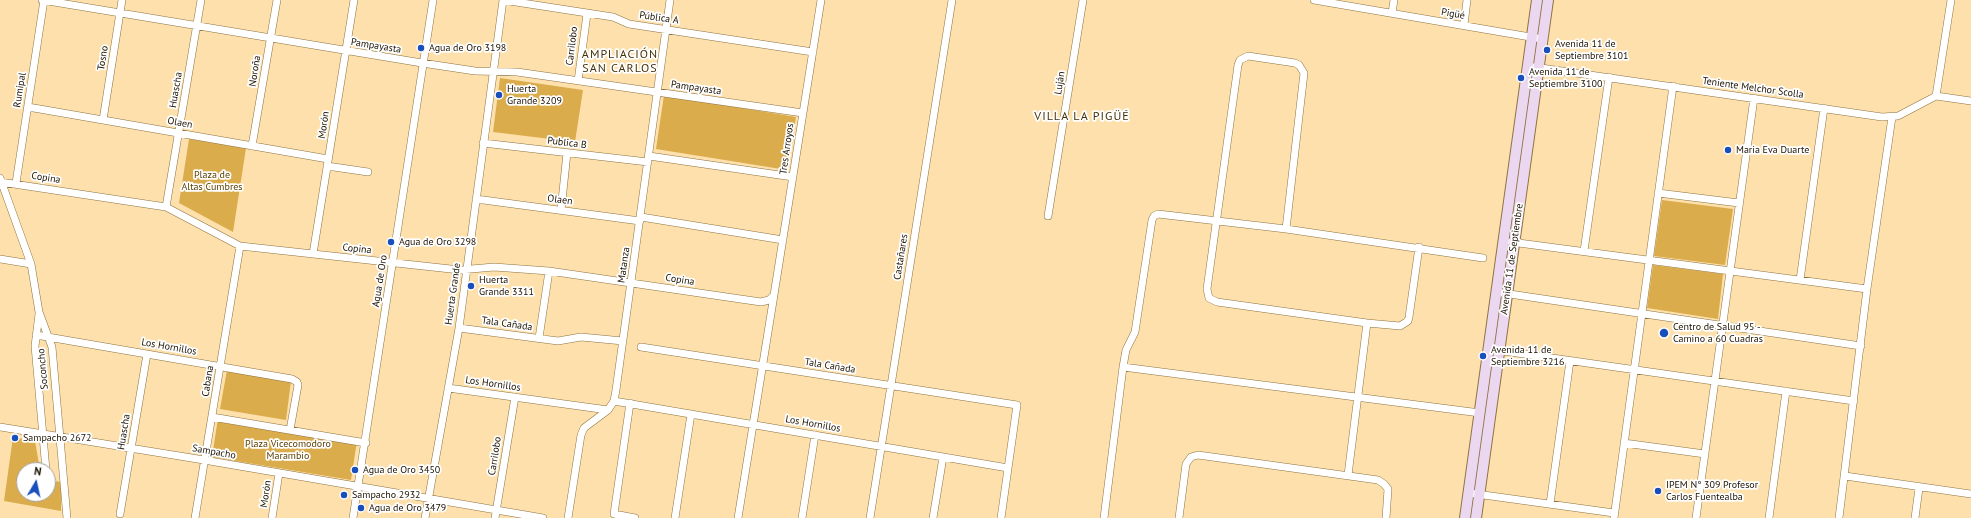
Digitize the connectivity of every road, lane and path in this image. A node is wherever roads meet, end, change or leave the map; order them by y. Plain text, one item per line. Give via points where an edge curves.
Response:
1 (44, 0) edge
2 (122, 0) edge
3 (201, 0) edge
4 (277, 0) edge
5 (354, 0) edge
6 (433, 0) edge
7 (503, 0) edge
8 (670, 0) edge
9 (822, 0) edge
10 (952, 0) edge
11 (1083, 0) edge
12 (1319, 0) edge
13 (1394, 0) edge
14 (1467, 0) edge
15 (1537, 0) edge
16 (1548, 0) edge
17 (1950, 0) edge
18 (120, 13) junction
19 (1392, 13) junction
20 (586, 14) junction
21 (1464, 25) junction
22 (197, 26) junction
23 (666, 29) junction
24 (1531, 37) junction
25 (270, 38) junction
26 (1542, 39) junction
27 (346, 52) junction
28 (813, 52) junction
29 (422, 63) junction
30 (1532, 66) junction
31 (493, 72) junction
32 (1610, 77) junction
33 (578, 81) junction
34 (1673, 86) junction
35 (657, 92) junction
36 (1936, 96) junction
37 (1754, 98) junction
38 (1971, 101) edge
39 (28, 107) junction
40 (1824, 108) junction
41 (803, 113) junction
42 (1892, 117) junction
43 (103, 120) junction
44 (179, 133) junction
45 (483, 143) junction
46 (252, 146) junction
47 (568, 153) junction
48 (648, 159) junction
49 (328, 163) junction
50 (368, 172) dead end
51 (793, 177) junction
52 (1, 180) edge
53 (16, 184) junction
54 (1658, 193) junction
55 (476, 200) junction
56 (1739, 203) junction
57 (166, 207) junction
58 (561, 210) junction
59 (1048, 216) dead end
60 (640, 219) junction
61 (1217, 220) junction
62 (1286, 229) junction
63 (783, 240) junction
64 (1502, 241) junction
65 (1514, 242) junction
66 (240, 246) junction
67 (1419, 247) junction
68 (1584, 251) junction
69 (313, 254) junction
70 (1483, 258) dead end
71 (0, 259) edge
72 (1649, 260) junction
73 (393, 263) junction
74 (31, 264) junction
75 (466, 270) junction
76 (1729, 270) junction
77 (549, 271) junction
78 (1800, 280) junction
79 (631, 282) junction
80 (1867, 288) junction
81 (1496, 292) junction
82 (1507, 294) junction
83 (772, 297) junction
84 (39, 312) junction
85 (1642, 313) junction
86 (1367, 323) junction
87 (1722, 325) junction
88 (459, 328) junction
89 (36, 335) junction
90 (50, 338) junction
91 (539, 338) junction
92 (623, 341) junction
93 (1861, 346) junction
94 (641, 347) dead end
95 (1488, 349) junction
96 (1499, 350) junction
97 (147, 354) junction
98 (1570, 361) junction
99 (220, 366) junction
100 (763, 366) junction
101 (1123, 367) junction
102 (1634, 370) junction
103 (1715, 381) junction
104 (891, 385) junction
105 (448, 388) junction
106 (1786, 391) junction
107 (515, 397) junction
108 (1357, 398) junction
109 (614, 401) junction
110 (1854, 401) junction
111 (630, 403) junction
112 (608, 410) junction
113 (1480, 413) junction
114 (691, 414) junction
115 (212, 417) junction
116 (753, 424) junction
117 (0, 428) edge
118 (290, 430) junction
119 (43, 434) junction
120 (815, 435) junction
121 (59, 437) junction
122 (366, 442) junction
123 (1624, 442) junction
124 (881, 446) junction
125 (132, 448) junction
126 (1705, 454) junction
127 (943, 457) junction
128 (204, 460) junction
129 (45, 462) edge
130 (1008, 468) junction
131 (279, 473) junction
132 (1348, 475) junction
133 (1845, 476) junction
134 (358, 487) junction
135 (1920, 488) junction
136 (1474, 494) junction
137 (1971, 494) edge
138 (428, 498) junction
139 (1550, 504) junction
140 (496, 510) junction
141 (120, 514) dead end
142 (1614, 516) edge
143 (67, 518) edge
144 (195, 518) edge
145 (272, 518) edge
146 (353, 518) edge
147 (425, 518) edge
148 (495, 518) edge
149 (543, 518) edge
150 (568, 518) edge
151 (635, 518) edge
152 (675, 518) edge
153 (738, 518) edge
154 (802, 518) edge
155 (870, 518) edge
156 (933, 518) edge
157 (1001, 518) edge
158 (1104, 518) edge
159 (1179, 518) edge
160 (1386, 518) edge
161 (1466, 518) edge
162 (1476, 518) edge
163 (1696, 518) edge
164 (1769, 518) edge
165 (1840, 518) edge
166 (1915, 518) edge

1 - 18 street, Pampayasta
1 - 39 street, Rumipal
2 - 18 street, Tosno
3 - 22 street, Huascha
4 - 25 street, Noroña
5 - 27 street, Morón
6 - 29 street, Agua de Oro
7 - 20 street, Pública A
7 - 31 street, Huerta Grande
8 - 23 street, Matanza
9 - 28 street, Tres Arroyos
10 - 104 street, Castañares
11 - 59 street, Luján
12 - 19 street, Pigüé
13 - 19 street
14 - 21 street
15 - 24 main road, Avenida 11 de Septiembre
16 - 26 main road, Avenida 11 de Septiembre
17 - 36 street
18 - 22 street, Pampayasta
18 - 43 street, Tosno
19 - 21 street, Pigüé
20 - 23 street, Pública A via 613,17 629,24
20 - 33 street, Carrilobo
21 - 24 street, Pigüé
22 - 25 street, Pampayasta
22 - 44 street, Huascha
23 - 28 street, Pública A
23 - 35 street, Matanza
24 - 26 street, Pigüé
24 - 30 main road, Avenida 11 de Septiembre
25 - 27 street, Pampayasta
25 - 46 street, Noroña
26 - 30 main road, Avenida 11 de Septiembre
27 - 29 street, Pampayasta
27 - 49 street, Morón
28 - 41 street, Tres Arroyos
29 - 31 street, Pampayasta
29 - 73 street, Agua de Oro
30 - 32 street, Teniente Melchor Scolla
30 - 64 main road, Avenida 11 de Septiembre
30 - 65 main road, Avenida 11 de Septiembre
31 - 33 street, Pampayasta via 517,72
31 - 45 street, Huerta Grande
32 - 34 street, Teniente Melchor Scolla
32 - 68 street
33 - 35 street, Pampayasta
34 - 37 street, Teniente Melchor Scolla
34 - 54 street
35 - 41 street, Pampayasta
35 - 48 street, Matanza
36 - 38 street
36 - 42 street
37 - 40 street, Teniente Melchor Scolla
37 - 56 street
39 - 43 street, Olaen
39 - 53 street, Rumipal
40 - 42 street, Teniente Melchor Scolla
40 - 78 street
41 - 51 street, Tres Arroyos
42 - 80 street
43 - 44 street, Olaen
44 - 46 street, Olaen
44 - 57 street, Huascha
45 - 47 street, Publica B
45 - 55 street, Huerta Grande
46 - 49 street, Olaen
47 - 48 street, Publica B
47 - 58 street
48 - 51 street, Publica B
48 - 60 street, Matanza
49 - 50 street, Olaen
49 - 69 street, Morón
51 - 63 street, Tres Arroyos
52 - 53 street, Copina
52 - 74 street, Soconcho
53 - 57 street, Copina
54 - 56 street
54 - 72 street
55 - 58 street, Olaen
55 - 75 street, Huerta Grande
56 - 76 street
57 - 66 street, Copina
58 - 60 street, Olaen
60 - 63 street, Olaen
60 - 79 street, Matanza
61 - 62 street
61 - 62 street via 1238,65 1240,60 1248,56 1295,63 1304,73
61 - 86 street via 1207,289 1209,298 1217,302
61 - 101 street via 1163,214 1154,216 1135,332 1126,350
62 - 67 street
63 - 83 street, Tres Arroyos
64 - 65 street
64 - 81 main road, Avenida 11 de Septiembre
65 - 68 street
65 - 82 main road, Avenida 11 de Septiembre
66 - 69 street, Copina
66 - 99 street, Cabana
67 - 70 street
67 - 86 street via 1408,321 1400,326
68 - 72 street
69 - 73 street, Copina
71 - 74 street
72 - 76 street
72 - 85 street
73 - 75 street, Copina
73 - 122 street, Agua de Oro
74 - 84 street, Soconcho
75 - 77 street, Copina via 494,267
75 - 88 street, Huerta Grande
76 - 78 street
76 - 87 street
77 - 79 street, Copina
77 - 91 street
78 - 80 street
79 - 83 street, Copina via 761,302
79 - 92 street, Matanza
80 - 93 street
81 - 82 street
81 - 95 main road, Avenida 11 de Septiembre
82 - 85 street
82 - 96 main road, Avenida 11 de Septiembre
83 - 100 street, Tres Arroyos
84 - 89 street
84 - 90 street, Soconcho
85 - 87 street
85 - 102 street
86 - 108 street
87 - 93 street
87 - 103 street
88 - 91 street, Tala Cañada
88 - 105 street, Huerta Grande
89 - 90 street, Los Hornillos
89 - 119 street
90 - 97 street, Los Hornillos
90 - 121 street, Soconcho
91 - 92 street, Tala Cañada via 558,341 581,336
92 - 109 street, Matanza
93 - 110 street
94 - 100 street, Tala Cañada
95 - 96 street
95 - 113 main road, Avenida 11 de Septiembre
96 - 98 street
96 - 136 main road, Avenida 11 de Septiembre
97 - 99 street, Los Hornillos
97 - 125 street, Huascha
98 - 102 street
98 - 139 street
99 - 115 street, Cabana
99 - 118 street, Los Hornillos via 292,379 296,382 298,385
100 - 104 street, Tala Cañada
100 - 116 street, Tres Arroyos
101 - 108 street
101 - 158 street
102 - 103 street
102 - 123 street
103 - 106 street
103 - 126 street
104 - 124 street, Castañares
104 - 130 street, Tala Cañada via 1017,405
105 - 107 street, Los Hornillos
105 - 138 street, Huerta Grande
106 - 110 street
106 - 164 street
107 - 112 street, Los Hornillos
107 - 140 street, Carrilobo
108 - 113 street
108 - 132 street
109 - 111 street, Los Hornillos
109 - 112 street, Matanza
110 - 133 street
111 - 114 street, Los Hornillos
111 - 151 street via 614,514
112 - 150 street, Matanza via 584,428 581,434
113 - 136 main road, Avenida 11 de Septiembre
114 - 116 street, Los Hornillos
114 - 152 street
115 - 118 street
115 - 128 street, Cabana
116 - 120 street, Los Hornillos
116 - 153 street, Tres Arroyos
117 - 119 street, Sampacho
118 - 122 street
119 - 121 street, Sampacho
119 - 129 street
120 - 124 street, Los Hornillos
120 - 154 street
121 - 125 street, Sampacho
121 - 143 street, Soconcho
122 - 134 street, Agua de Oro
123 - 126 street
123 - 142 street
124 - 127 street, Los Hornillos
124 - 155 street, Castañares
125 - 128 street, Sampacho
125 - 141 street, Huascha
126 - 163 street
127 - 130 street, Los Hornillos
127 - 156 street
128 - 131 street, Sampacho
128 - 144 street, Cabana
130 - 157 street
131 - 134 street, Sampacho
131 - 145 street, Morón
132 - 159 street via 1190,457 1186,464
132 - 160 street via 1378,480 1384,484 1389,495
133 - 135 street
133 - 165 street
134 - 138 street, Sampacho
134 - 146 street, Agua de Oro
135 - 137 street
135 - 166 street
136 - 139 street
136 - 161 main road, Avenida 11 de Septiembre
136 - 162 main road, Avenida 11 de Septiembre
138 - 140 street, Sampacho
138 - 147 street, Huerta Grande
139 - 142 street
140 - 148 street, Carrilobo
140 - 149 street, Sampacho

